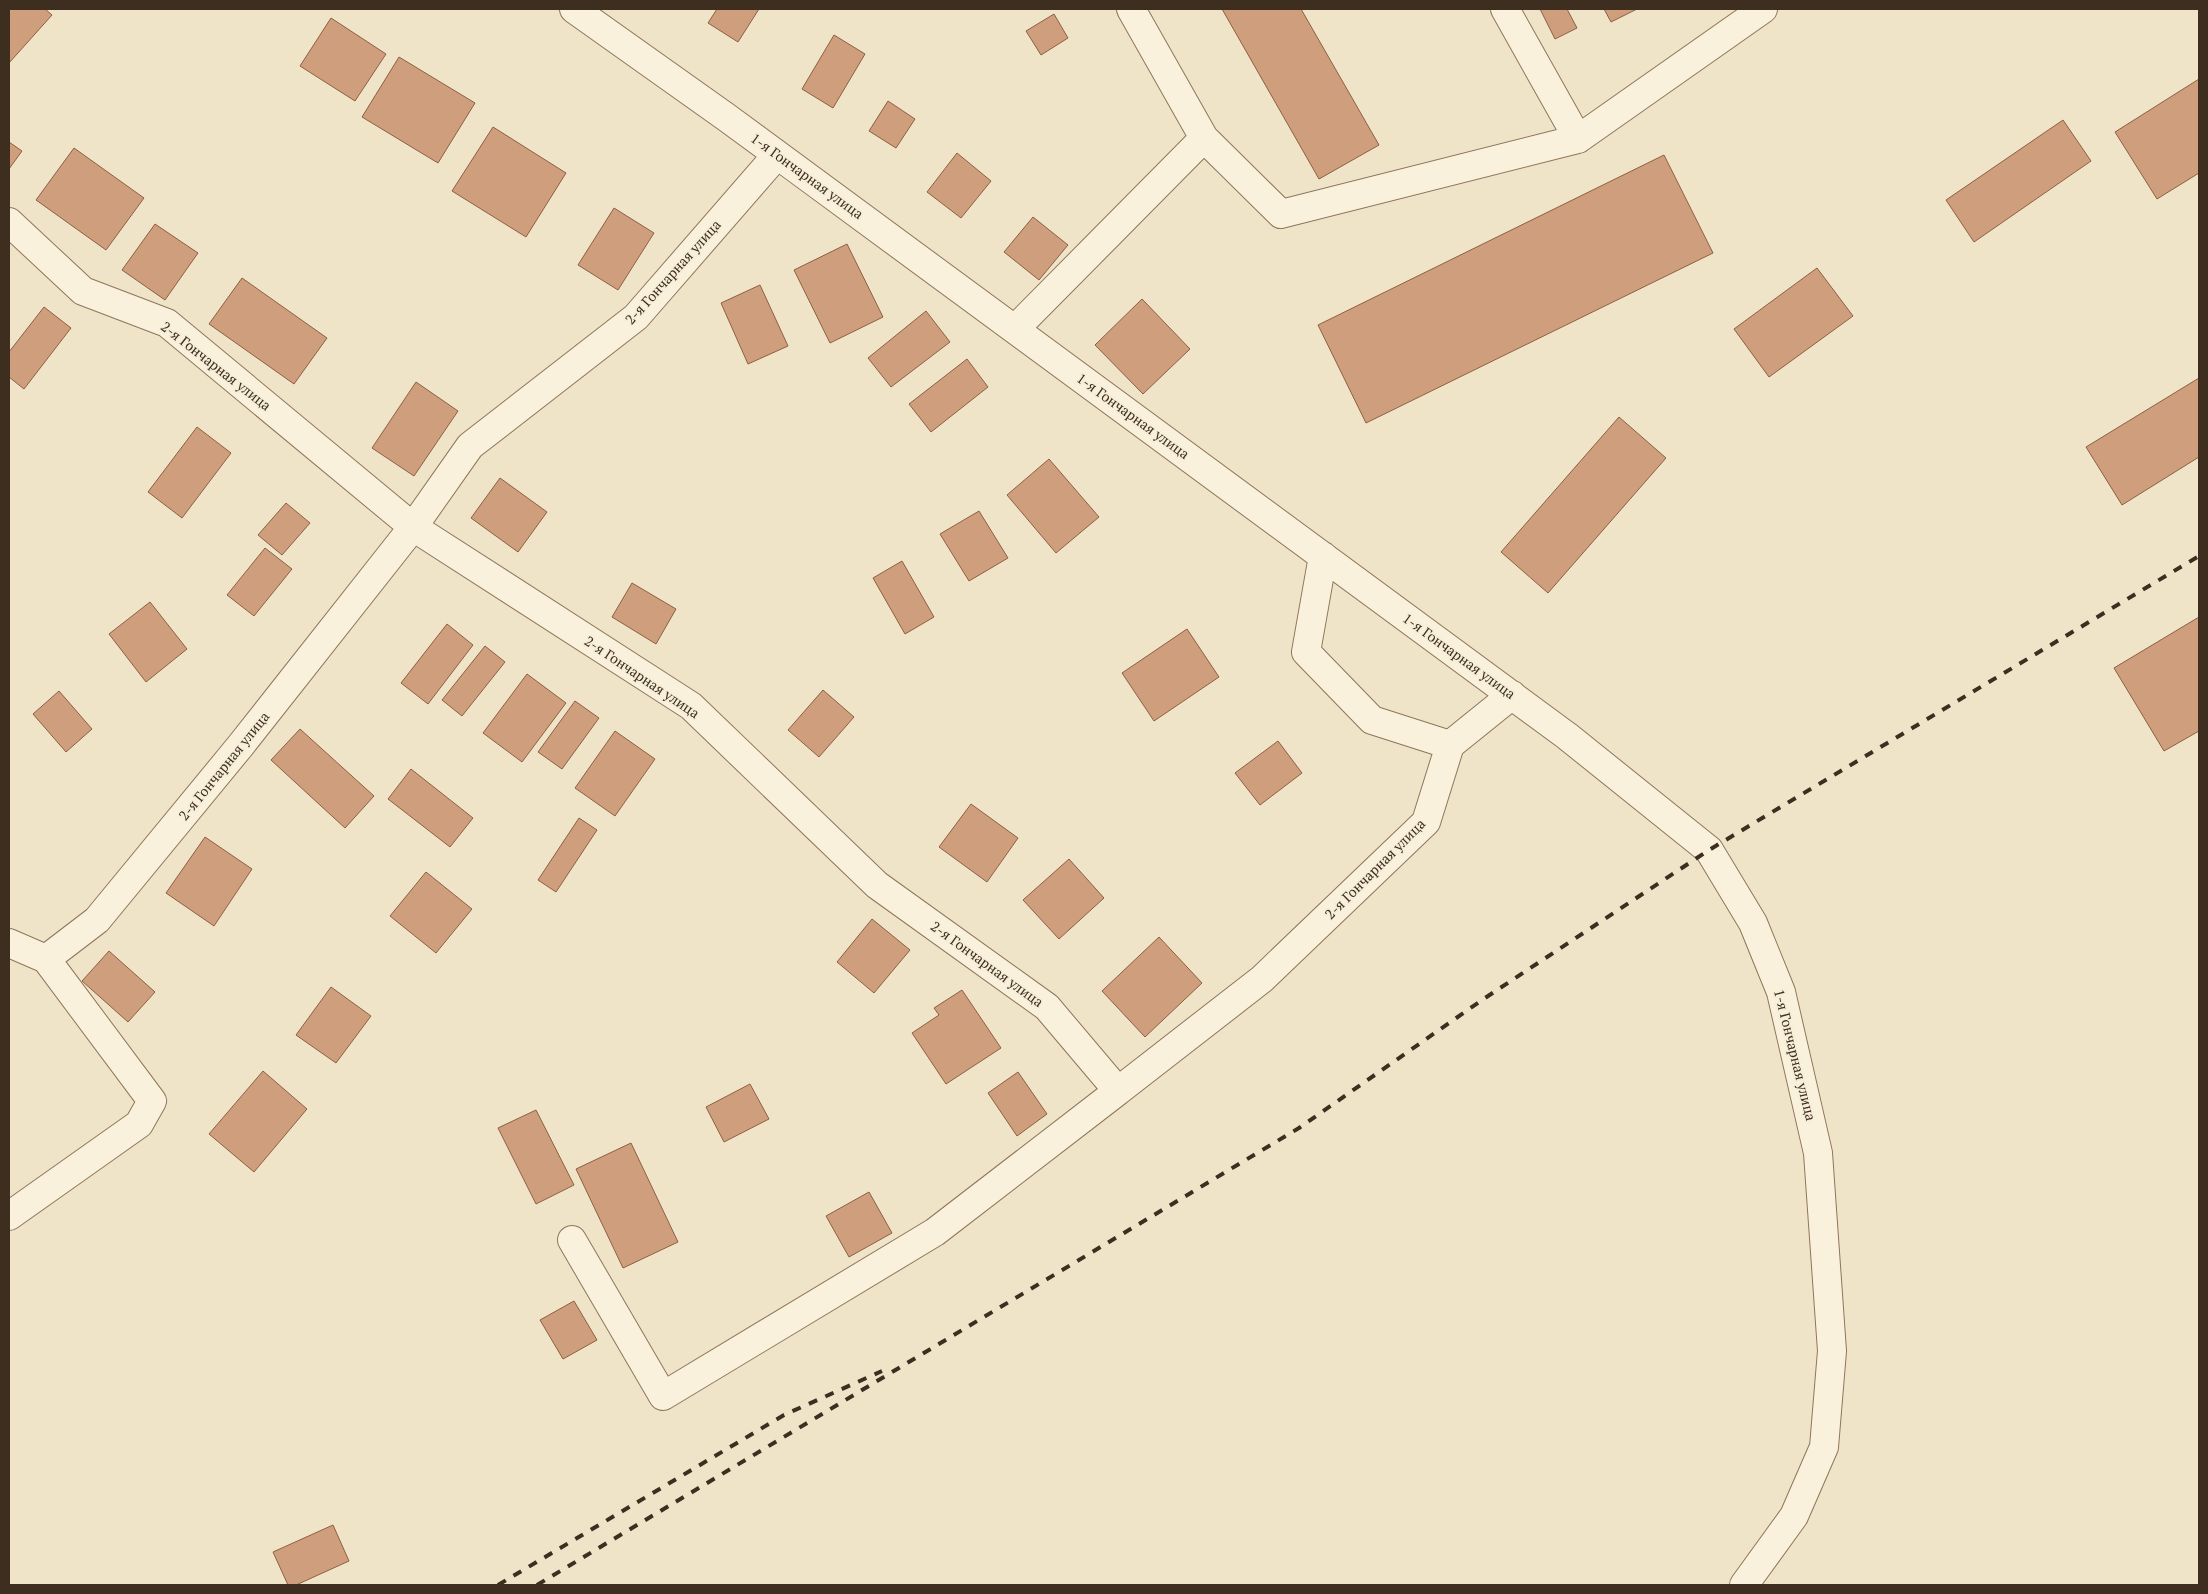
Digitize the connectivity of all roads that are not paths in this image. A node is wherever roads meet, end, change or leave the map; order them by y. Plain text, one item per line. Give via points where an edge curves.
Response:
1 (574, 9) edge
2 (1131, 9) edge
3 (1505, 9) edge
4 (1763, 9) edge
5 (1204, 138) junction
6 (1578, 139) junction
7 (778, 155) junction
8 (9, 222) edge
9 (1015, 329) junction
10 (413, 527) junction
11 (1323, 556) junction
12 (1512, 695) junction
13 (1450, 745) junction
14 (9, 943) edge
15 (46, 959) junction
16 (1118, 1091) junction
17 (9, 1216) edge
18 (572, 1240) dead end
19 (1744, 1585) edge

1 - 7 street, 1-я Гончарная улица
2 - 5 street
3 - 6 street
4 - 6 street
5 - 6 street via 1282,214
5 - 9 street
7 - 9 street, 1-я Гончарная улица
7 - 10 street, 2-я Гончарная улица via 636,317 470,446
8 - 10 street, 2-я Гончарная улица via 83,291 167,323
9 - 11 street, 1-я Гончарная улица
10 - 15 street, 2-я Гончарная улица via 98,920
10 - 16 street, 2-я Гончарная улица via 691,706 877,885 1046,1007
11 - 12 street, 1-я Гончарная улица
11 - 13 street via 1306,652 1372,720
12 - 13 street
12 - 19 street, 1-я Гончарная улица via 1709,850 1753,923 1781,992 1818,1153 1832,1351 1824,1447 1794,1516
13 - 16 street, 2-я Гончарная улица via 1426,822 1262,978
14 - 15 street
15 - 17 street via 152,1101 139,1124
16 - 18 street via 935,1232 663,1396

